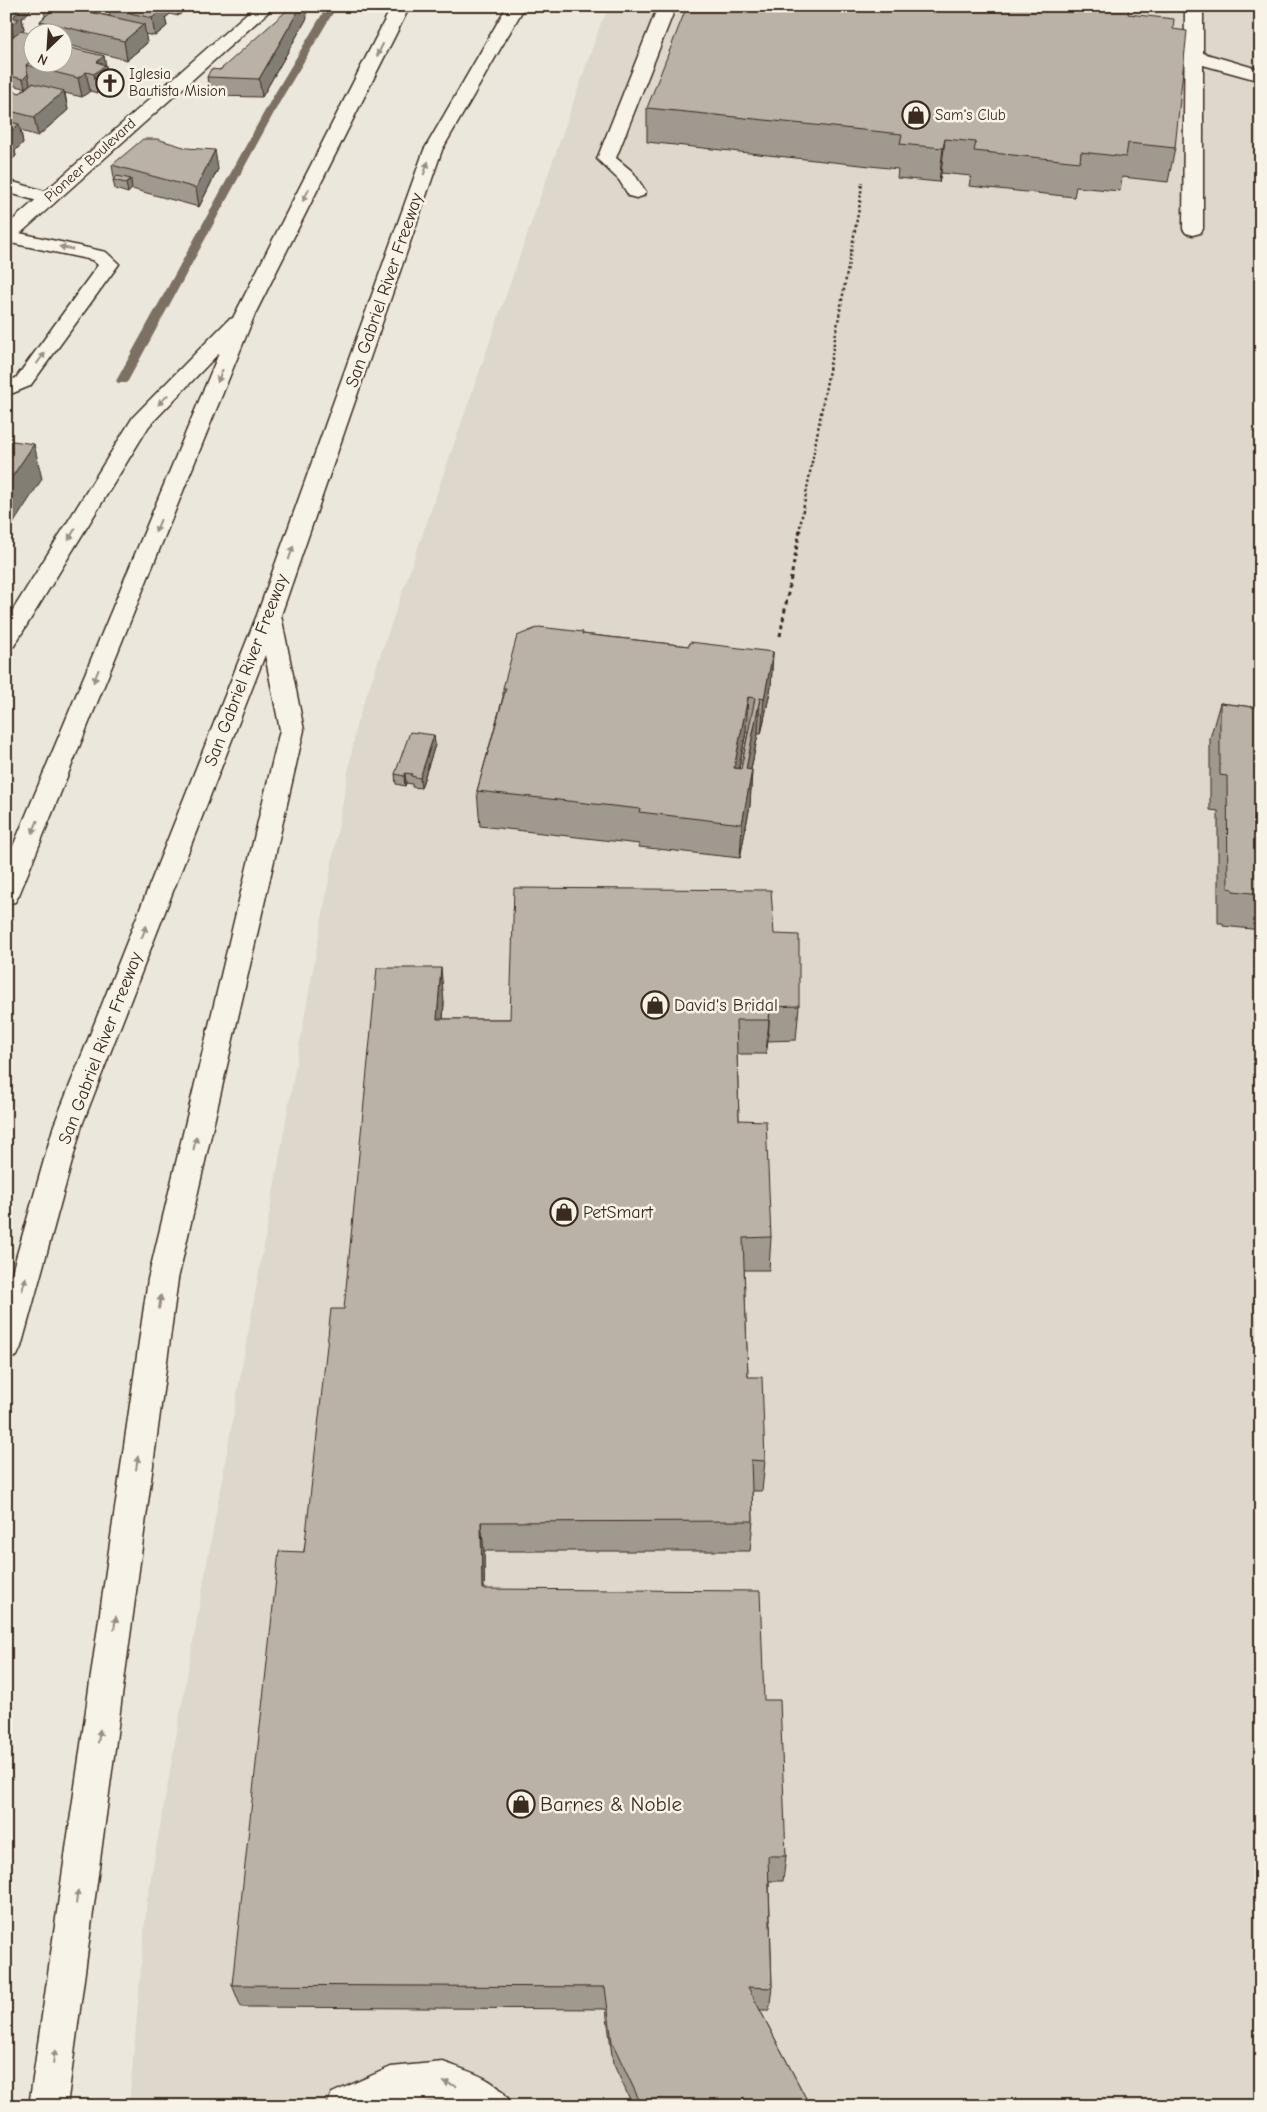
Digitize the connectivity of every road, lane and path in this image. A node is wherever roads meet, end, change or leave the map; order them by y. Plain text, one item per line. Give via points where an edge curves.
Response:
1 (266, 6) edge
2 (401, 6) edge
3 (516, 6) edge
4 (667, 6) edge
5 (1194, 6) edge
6 (1193, 56) junction
7 (1261, 76) edge
8 (862, 182) dead end
9 (6, 186) edge
10 (636, 192) dead end
11 (48, 198) junction
12 (1193, 229) dead end
13 (6, 236) edge
14 (245, 314) junction
15 (6, 390) edge
16 (269, 615) junction
17 (780, 636) dead end
18 (6, 640) edge
19 (6, 896) edge
20 (6, 1348) edge
21 (48, 2106) edge
22 (345, 2106) edge
23 (493, 2106) edge

1 - 11 main road, Pioneer Boulevard
2 -> 14 main road
16 -> 3 main road, San Gabriel River Freeway via 433,150
4 - 10 main road via 606,159 626,176
5 - 6 main road
6 - 7 main road
6 - 12 main road
8 - 17 path
9 - 11 main road
11 - 13 main road, Pioneer Boulevard
15 -> 13 main road via 23,382 109,264 99,256
14 -> 18 main road via 141,422
14 -> 19 main road
20 -> 16 main road, San Gabriel River Freeway via 68,1125
21 -> 16 main road via 163,1279 292,730
23 -> 22 main road via 473,2092 443,2081 391,2086

